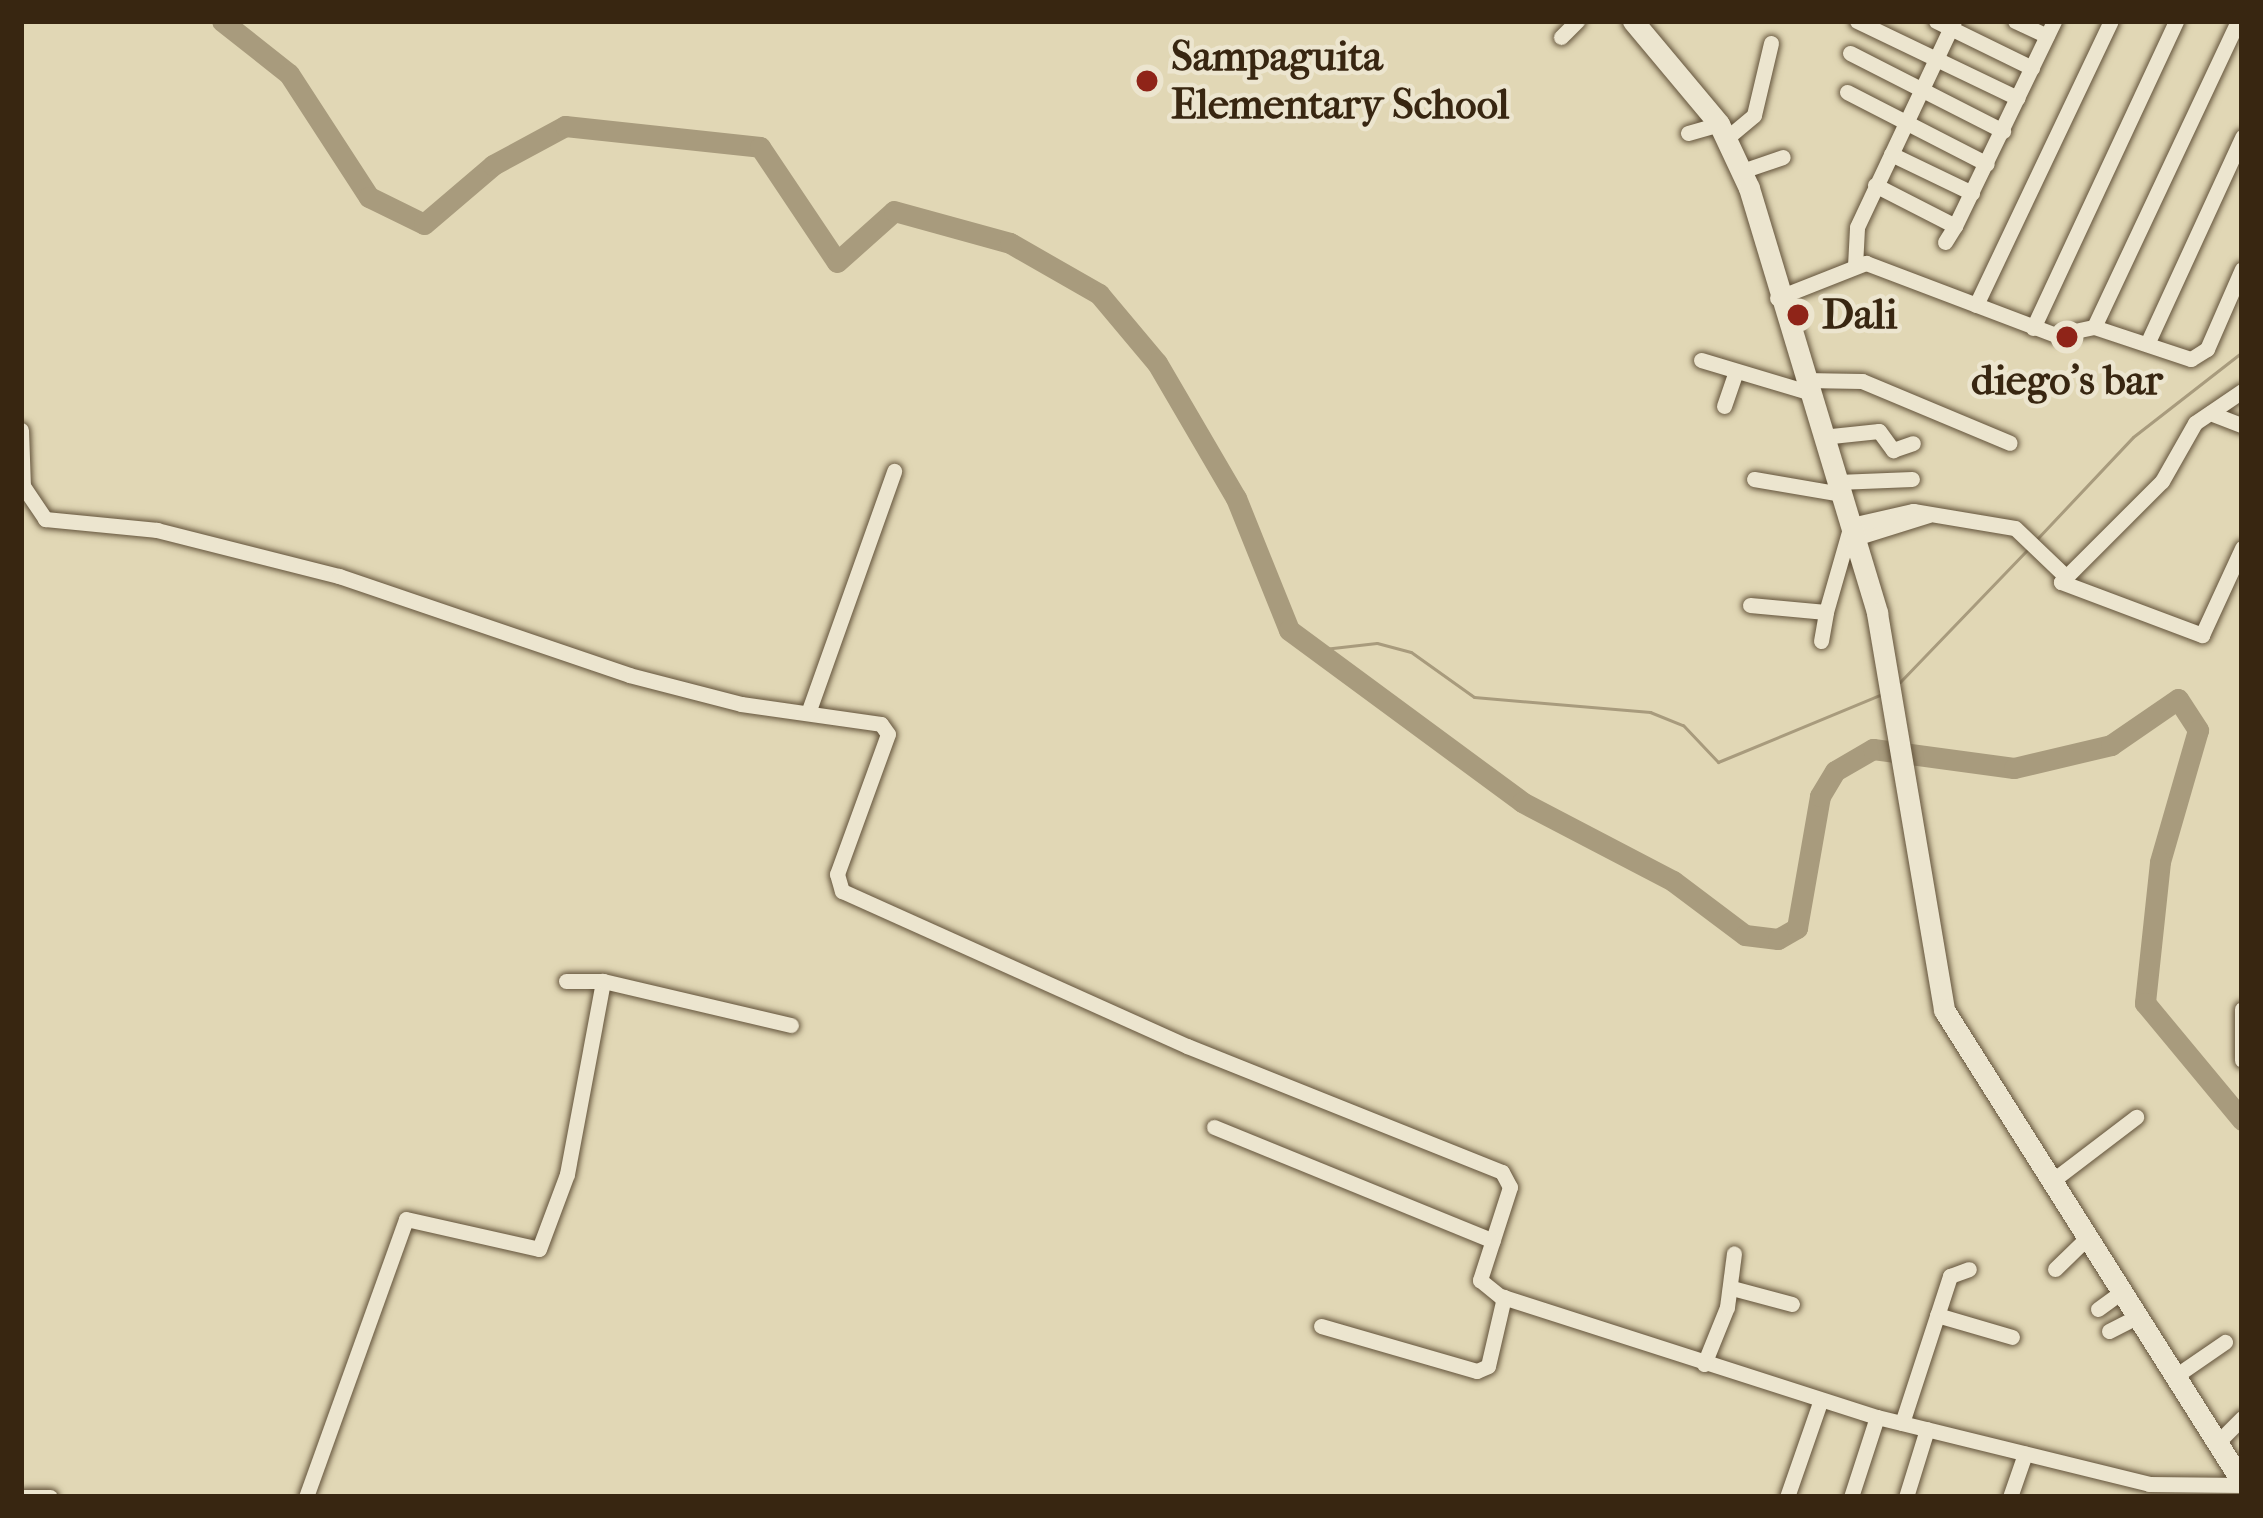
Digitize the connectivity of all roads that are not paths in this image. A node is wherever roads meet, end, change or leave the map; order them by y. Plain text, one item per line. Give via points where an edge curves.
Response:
1 (1577, 21) edge
2 (1633, 21) edge
3 (1857, 21) edge
4 (2015, 21) edge
5 (2111, 21) edge
6 (2176, 21) edge
7 (2238, 21) edge
8 (1947, 23) edge
9 (2051, 29) edge
10 (1561, 37) dead end
11 (1771, 43) dead end
12 (1850, 53) dead end
13 (1937, 57) junction
14 (2032, 68) junction
15 (1921, 91) junction
16 (1847, 92) dead end
17 (2018, 98) junction
18 (1906, 120) junction
19 (1723, 130) junction
20 (2003, 131) junction
21 (1688, 133) dead end
22 (2242, 137) edge
23 (1891, 154) junction
24 (1783, 157) dead end
25 (1987, 164) junction
26 (1742, 171) junction
27 (1875, 185) junction
28 (1972, 194) junction
29 (1955, 226) junction
30 (1946, 242) dead end
31 (1855, 266) junction
32 (2242, 269) edge
33 (1777, 298) junction
34 (1976, 305) junction
35 (2094, 327) junction
36 (2033, 328) junction
37 (2147, 344) junction
38 (1701, 360) dead end
39 (1736, 372) junction
40 (1806, 386) junction
41 (2242, 391) edge
42 (1724, 406) dead end
43 (2210, 413) junction
44 (2242, 425) edge
45 (21, 430) edge
46 (1822, 437) junction
47 (1913, 443) dead end
48 (2010, 443) dead end
49 (894, 471) dead end
50 (1754, 479) dead end
51 (1912, 479) dead end
52 (1839, 488) junction
53 (1853, 532) junction
54 (2242, 548) edge
55 (2061, 572) junction
56 (1750, 605) dead end
57 (1826, 612) junction
58 (1821, 641) dead end
59 (808, 713) junction
60 (566, 981) dead end
61 (603, 981) junction
62 (2242, 1009) edge
63 (791, 1025) dead end
64 (2242, 1060) edge
65 (2136, 1117) dead end
66 (1214, 1127) dead end
67 (2052, 1181) junction
68 (2088, 1237) junction
69 (1493, 1240) junction
70 (1734, 1253) dead end
71 (1969, 1269) dead end
72 (2055, 1269) dead end
73 (1732, 1288) junction
74 (2123, 1291) junction
75 (1504, 1297) junction
76 (1792, 1304) dead end
77 (2098, 1310) dead end
78 (1937, 1315) junction
79 (2138, 1316) junction
80 (1321, 1326) dead end
81 (2109, 1331) dead end
82 (2012, 1337) dead end
83 (2225, 1342) dead end
84 (1704, 1364) junction
85 (2174, 1377) junction
86 (1820, 1402) junction
87 (1877, 1417) junction
88 (2242, 1418) edge
89 (1902, 1423) junction
90 (1927, 1429) junction
91 (2216, 1444) junction
92 (2025, 1454) junction
93 (2242, 1484) edge
94 (24, 1497) edge
95 (50, 1497) edge
96 (306, 1497) edge
97 (1787, 1497) edge
98 (1851, 1497) edge
99 (1906, 1497) edge
100 (2010, 1497) edge

1 - 10 street
2 - 19 main road
3 - 13 street
4 - 9 street
5 - 34 street
6 - 36 street
7 - 35 street
8 - 13 street
8 - 14 street
9 - 14 street
11 - 19 street via 1754,115
12 - 15 street
13 - 15 street
13 - 17 street
14 - 17 street
15 - 18 street
15 - 20 street
16 - 18 street
17 - 20 street
18 - 23 street
18 - 25 street
19 - 21 street
19 - 26 main road
20 - 25 street
22 - 37 street
23 - 27 street
23 - 28 street
24 - 26 street
25 - 28 street
26 - 33 main road
27 - 29 street
27 - 31 street
28 - 29 street
29 - 30 street
31 - 33 street
31 - 34 street via 1878,266
32 - 37 street via 2206,350 2191,359
33 - 40 main road
34 - 36 street
35 - 36 street via 2056,335
35 - 37 street
38 - 39 street
39 - 40 street
39 - 42 street
40 - 46 main road
40 - 48 street via 1862,381
41 - 43 street
43 - 44 street
43 - 55 street via 2146,498
45 - 59 street via 23,486 45,519 157,530 339,576 628,675
46 - 47 street via 1879,431 1893,450
46 - 52 main road
49 - 59 street
50 - 52 street
51 - 52 street
52 - 53 main road
53 - 55 street via 1929,515 2035,543
53 - 57 street
53 - 67 main road via 1889,684 1944,1010
54 - 55 street via 2202,635 2065,589
56 - 57 street
57 - 58 street
59 - 69 street via 888,730 837,874 842,891 1186,1046 1502,1172 1510,1187
60 - 61 street
61 - 63 street
61 - 96 street via 567,1174 539,1249 406,1219
62 - 64 street
65 - 67 street
66 - 69 street
67 - 68 main road
68 - 72 street
68 - 74 main road
69 - 75 street via 1480,1280
70 - 73 street
71 - 78 street via 1953,1272
73 - 76 street
73 - 84 street
74 - 77 street
74 - 79 main road
75 - 80 street via 1488,1366 1477,1371
75 - 84 street
78 - 82 street
78 - 89 street
79 - 81 street
79 - 85 main road
83 - 85 street
84 - 86 street
85 - 91 main road
86 - 87 street
86 - 97 street
87 - 89 street
87 - 98 street
88 - 91 street
89 - 90 street
90 - 92 street
90 - 99 street
91 - 93 main road
92 - 93 street via 2149,1484
92 - 100 street
94 - 95 street

